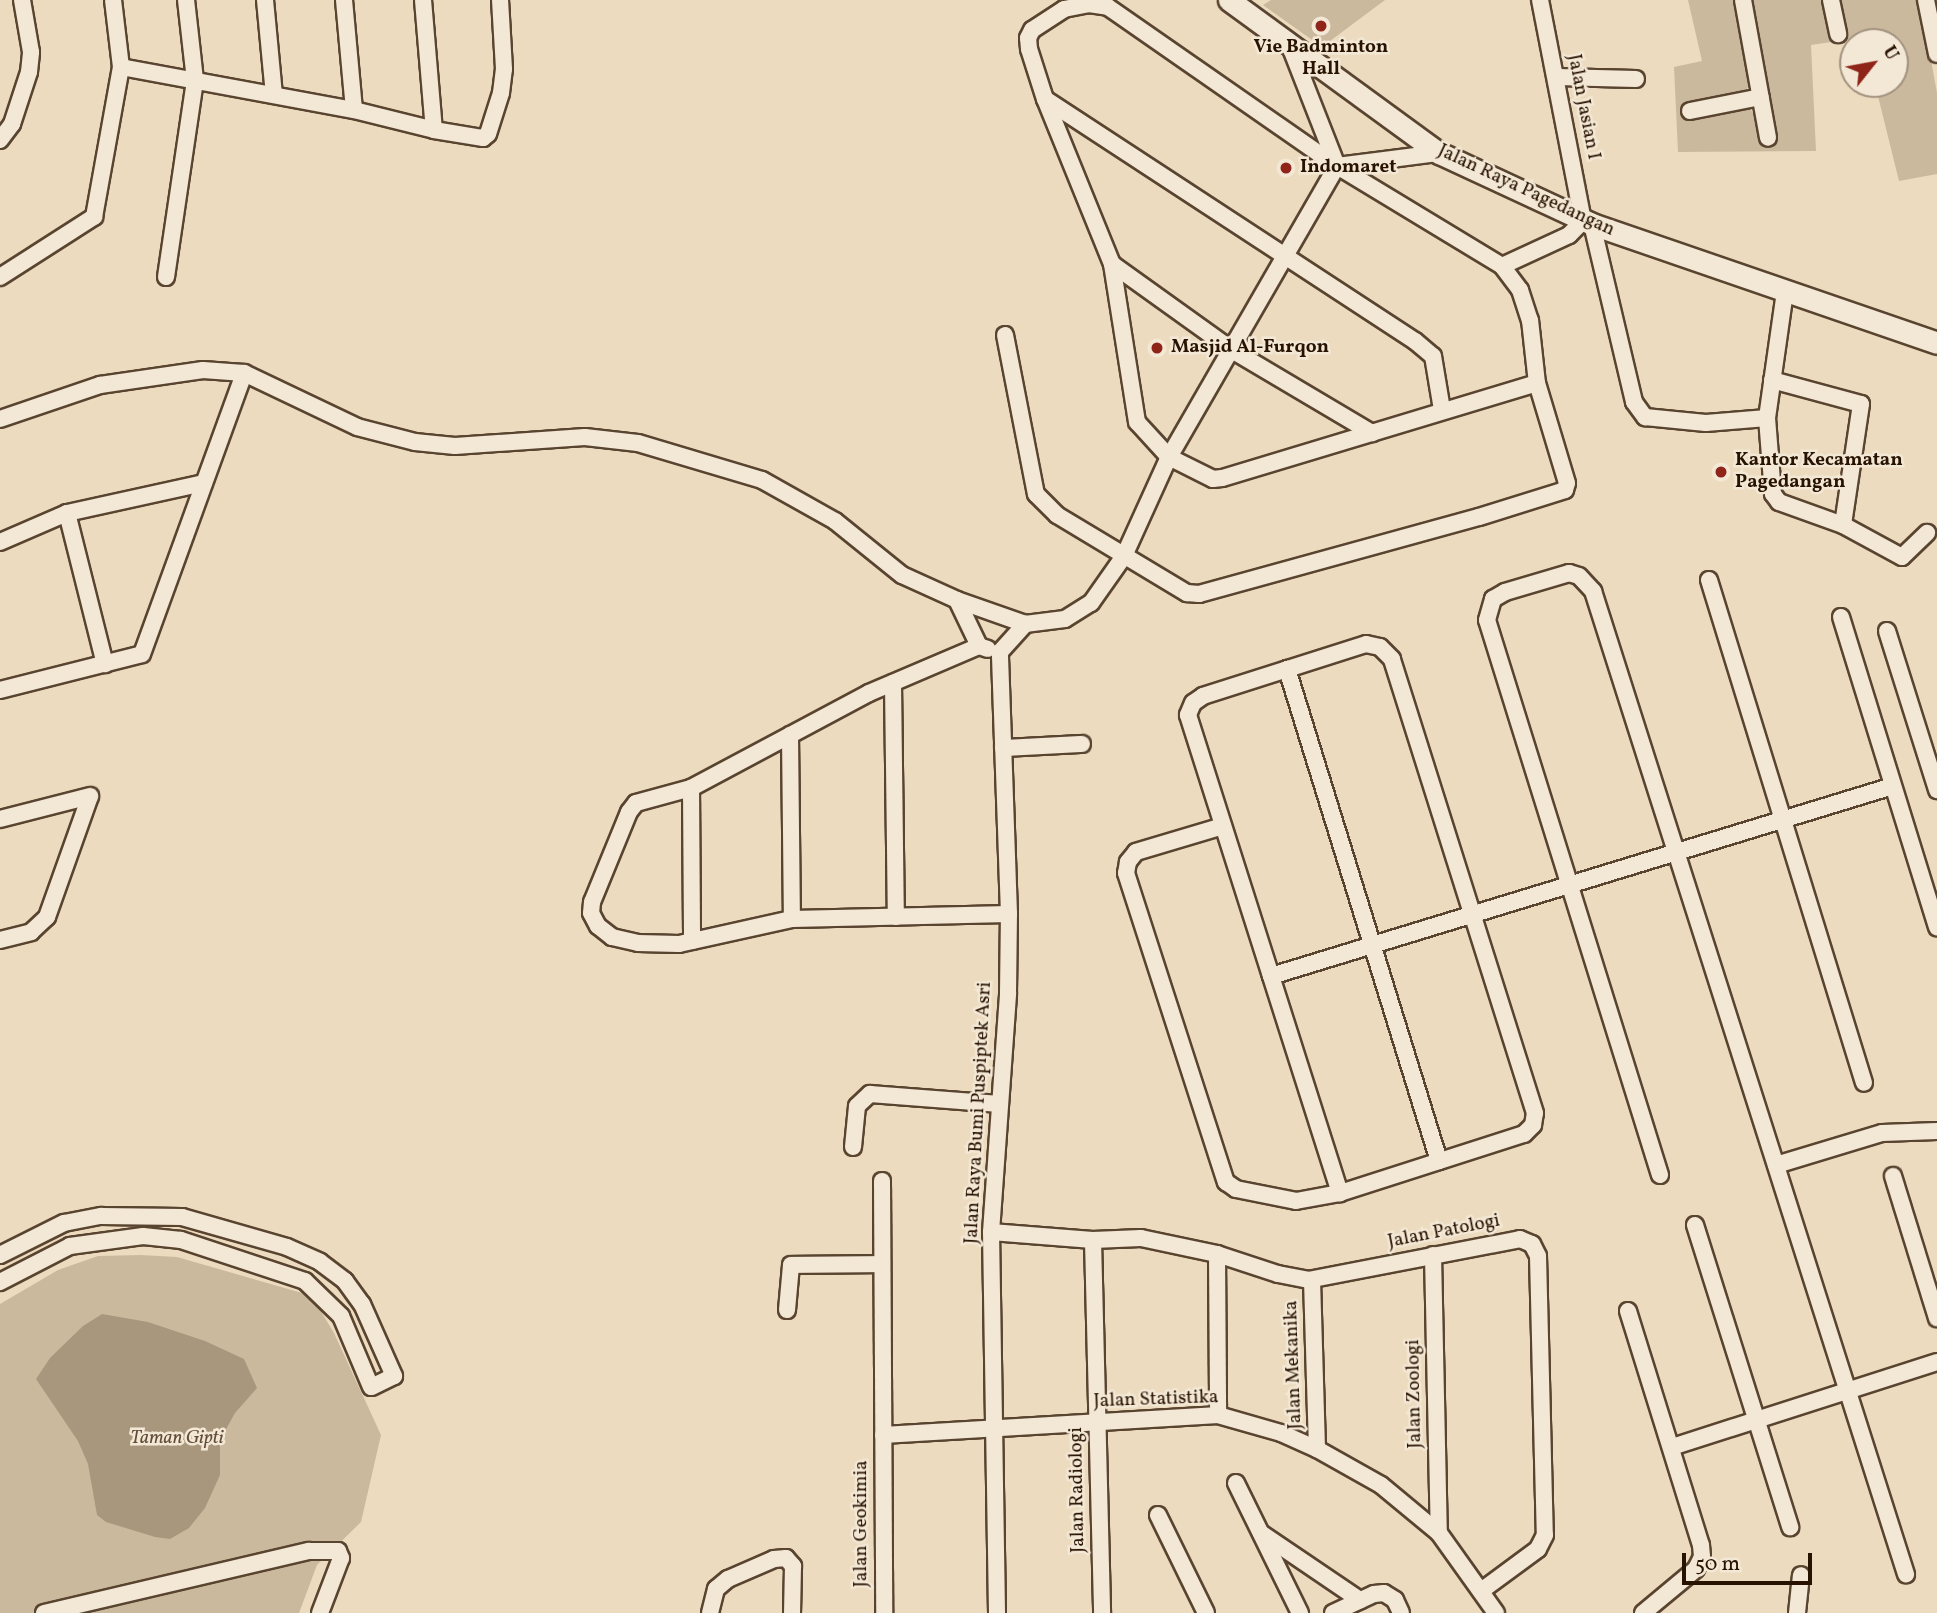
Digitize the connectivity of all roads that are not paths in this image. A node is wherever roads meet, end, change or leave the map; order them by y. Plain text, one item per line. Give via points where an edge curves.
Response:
1 (22, 0) edge
2 (113, 0) edge
3 (186, 0) edge
4 (265, 0) edge
5 (344, 0) edge
6 (423, 0) edge
7 (500, 0) edge
8 (1229, 0) edge
9 (1540, 0) edge
10 (1743, 0) edge
11 (1831, 0) edge
12 (1926, 0) edge
13 (1838, 34) dead end
14 (1288, 41) junction
15 (1937, 54) edge
16 (121, 67) junction
17 (1557, 77) junction
18 (1636, 79) dead end
19 (195, 80) junction
20 (274, 94) junction
21 (1761, 97) junction
22 (1045, 99) junction
23 (354, 110) junction
24 (1690, 111) dead end
25 (434, 130) junction
26 (1768, 138) dead end
27 (0, 140) edge
28 (1439, 153) junction
29 (1337, 166) junction
30 (1588, 223) junction
31 (1285, 257) junction
32 (1112, 264) junction
33 (1502, 266) junction
34 (0, 277) edge
35 (166, 277) dead end
36 (1785, 291) junction
37 (1005, 335) dead end
38 (1937, 343) edge
39 (1232, 350) junction
40 (244, 373) junction
41 (1772, 380) junction
42 (1537, 383) junction
43 (1442, 410) junction
44 (1767, 418) junction
45 (0, 419) edge
46 (1372, 433) junction
47 (1169, 457) junction
48 (204, 482) junction
49 (67, 513) junction
50 (1843, 525) junction
51 (1927, 533) dead end
52 (0, 542) edge
53 (1124, 556) junction
54 (1709, 580) dead end
55 (957, 600) junction
56 (1841, 617) dead end
57 (1025, 624) junction
58 (1887, 631) dead end
59 (979, 646) junction
60 (1000, 652) junction
61 (105, 664) junction
62 (1287, 669) junction
63 (0, 673) edge
64 (893, 683) junction
65 (2, 690) edge
66 (790, 735) junction
67 (1082, 744) dead end
68 (1003, 748) junction
69 (1934, 771) edge
70 (1893, 786) junction
71 (691, 788) junction
72 (1937, 790) edge
73 (0, 819) edge
74 (1783, 820) junction
75 (1223, 826) junction
76 (1676, 852) junction
77 (1570, 885) junction
78 (1009, 914) junction
79 (1472, 914) junction
80 (896, 916) junction
81 (792, 919) junction
82 (1937, 927) edge
83 (0, 940) edge
84 (692, 941) junction
85 (1372, 945) junction
86 (1271, 976) junction
87 (1864, 1083) dead end
88 (1000, 1104) junction
89 (1937, 1131) edge
90 (853, 1147) dead end
91 (1439, 1161) junction
92 (1776, 1165) junction
93 (1660, 1175) dead end
94 (1893, 1176) dead end
95 (882, 1181) dead end
96 (1340, 1193) junction
97 (1695, 1225) dead end
98 (991, 1232) junction
99 (1093, 1240) junction
100 (1217, 1254) junction
101 (0, 1255) edge
102 (1433, 1255) junction
103 (882, 1264) junction
104 (1312, 1280) junction
105 (0, 1282) edge
106 (788, 1310) dead end
107 (1628, 1311) dead end
108 (1937, 1318) edge
109 (1937, 1362) edge
110 (1848, 1391) junction
111 (1218, 1415) junction
112 (1756, 1420) junction
113 (1098, 1423) junction
114 (995, 1429) junction
115 (883, 1435) junction
116 (1672, 1447) junction
117 (1317, 1449) junction
118 (1236, 1483) dead end
119 (1158, 1515) dead end
120 (1790, 1527) dead end
121 (1260, 1532) junction
122 (1439, 1532) junction
123 (1906, 1574) dead end
124 (1801, 1575) dead end
125 (1481, 1591) junction
126 (1360, 1600) junction
127 (44, 1613) edge
128 (320, 1613) edge
129 (710, 1613) edge
130 (792, 1613) edge
131 (884, 1613) edge
132 (998, 1613) edge
133 (1102, 1613) edge
134 (1206, 1613) edge
135 (1300, 1613) edge
136 (1333, 1613) edge
137 (1401, 1613) edge
138 (1496, 1613) edge
139 (1643, 1613) edge
140 (1797, 1613) edge

1 - 27 street via 31,52 29,72 12,124
2 - 16 street
3 - 19 street
4 - 20 street
5 - 23 street
6 - 25 street
7 - 25 street via 504,69 488,134 476,138
8 - 14 street, Jalan Raya Pagedangan
9 - 17 street, Jalan Jasian I
10 - 21 street
11 - 13 street
12 - 15 street
14 - 28 street, Jalan Raya Pagedangan
14 - 29 street
16 - 19 street
16 - 34 street via 94,217
17 - 18 street
17 - 30 street, Jalan Jasian I
19 - 20 street
19 - 35 street
20 - 23 street
21 - 24 street
21 - 26 street
22 - 29 street via 1029,48 1032,30 1064,9 1089,4 1108,7
22 - 31 street
22 - 32 street
23 - 25 street
28 - 29 street
28 - 30 street, Jalan Raya Pagedangan
29 - 31 street
29 - 33 street
30 - 33 street
30 - 36 street, Jalan Raya Pagedangan
30 - 44 street, Jalan Jasian I via 1639,412 1652,418 1706,423
31 - 39 street
31 - 43 street via 1433,356
32 - 39 street
32 - 47 street via 1137,422
33 - 42 street via 1520,290 1530,320
36 - 38 street, Jalan Raya Pagedangan
36 - 41 street
37 - 53 street via 1036,494 1057,515
39 - 46 street
39 - 47 street
40 - 45 street via 202,370 100,385
40 - 48 street
40 - 55 street via 357,428 415,442 455,446 584,437 638,443 761,480 835,521 902,575
41 - 44 street
41 - 50 street via 1861,404
42 - 43 street
42 - 53 street via 1567,483 1558,494 1199,594 1187,593
43 - 46 street
44 - 50 street via 1773,494 1780,502
46 - 47 street via 1222,478 1213,479
47 - 53 street
48 - 49 street
48 - 61 street via 142,654
49 - 52 street
49 - 61 street
50 - 51 street via 1902,557
53 - 57 street via 1080,612 1065,619
54 - 74 street
55 - 57 street
55 - 59 street
56 - 70 street
57 - 60 street
58 - 69 street
59 - 60 street
59 - 64 street
60 - 68 street, Jalan Raya Bumi Puspiptek Asri
61 - 65 street
62 - 75 street via 1193,703 1188,716
62 - 79 street via 1366,644 1380,647 1392,659
62 - 85 street
63 - 65 street
64 - 66 street
64 - 80 street
66 - 71 street
66 - 81 street
67 - 68 street
68 - 78 street, Jalan Raya Bumi Puspiptek Asri
69 - 72 street
70 - 74 street
70 - 82 street
71 - 84 street
71 - 84 street via 636,803 591,913 598,926 621,940
73 - 83 street via 90,796 47,917 31,932
74 - 76 street
74 - 87 street
75 - 86 street
75 - 96 street via 1136,852 1126,873 1226,1182 1236,1189 1296,1201
76 - 77 street
76 - 77 street via 1592,591 1579,576 1569,573 1505,592 1493,599 1487,620
76 - 92 street
77 - 79 street
77 - 93 street
78 - 80 street
78 - 88 street, Jalan Raya Bumi Puspiptek Asri
79 - 85 street
79 - 91 street via 1535,1119 1524,1134
80 - 81 street
81 - 84 street
85 - 86 street
85 - 91 street
86 - 96 street
88 - 90 street via 870,1094 857,1106
88 - 98 street, Jalan Raya Bumi Puspiptek Asri
89 - 92 street via 1882,1133
91 - 96 street
92 - 110 street
94 - 108 street
95 - 103 street, Jalan Geokimia
97 - 112 street
98 - 99 street, Jalan Patologi
98 - 114 street, Jalan Raya Bumi Puspiptek Asri
99 - 100 street, Jalan Patologi via 1141,1238
99 - 113 street, Jalan Radiologi
100 - 104 street, Jalan Patologi
100 - 111 street
101 - 105 street via 64,1223 101,1216 182,1217 287,1247 320,1262 345,1281 362,1304 394,1376 371,1387 341,1316 305,1280 181,1240 143,1236 70,1247
102 - 104 street, Jalan Patologi
102 - 122 street, Jalan Zoologi
102 - 125 street, Jalan Patologi via 1520,1239 1532,1244 1538,1256 1545,1535 1538,1549
103 - 106 street via 791,1265
103 - 115 street, Jalan Geokimia
104 - 117 street, Jalan Mekanika
107 - 116 street
109 - 110 street
110 - 112 street
110 - 123 street
111 - 113 street, Jalan Statistika
111 - 117 street, Jalan Statistika
112 - 116 street
112 - 120 street
113 - 114 street, Jalan Statistika
113 - 133 street, Jalan Radiologi
114 - 115 street, Jalan Geokimia
114 - 132 street, Jalan Raya Bumi Puspiptek Asri
115 - 131 street, Jalan Geokimia
116 - 139 street via 1702,1557 1696,1569
117 - 122 street, Jalan Statistika via 1381,1485
118 - 121 street
119 - 134 street
121 - 126 street
121 - 135 street
122 - 125 street, Jalan Statistika
124 - 140 street
125 - 138 street, Jalan Statistika
126 - 136 street
126 - 137 street via 1384,1593 1395,1600
127 - 128 street via 309,1550 338,1551 341,1558
129 - 130 street via 716,1589 728,1579 786,1558 793,1566

